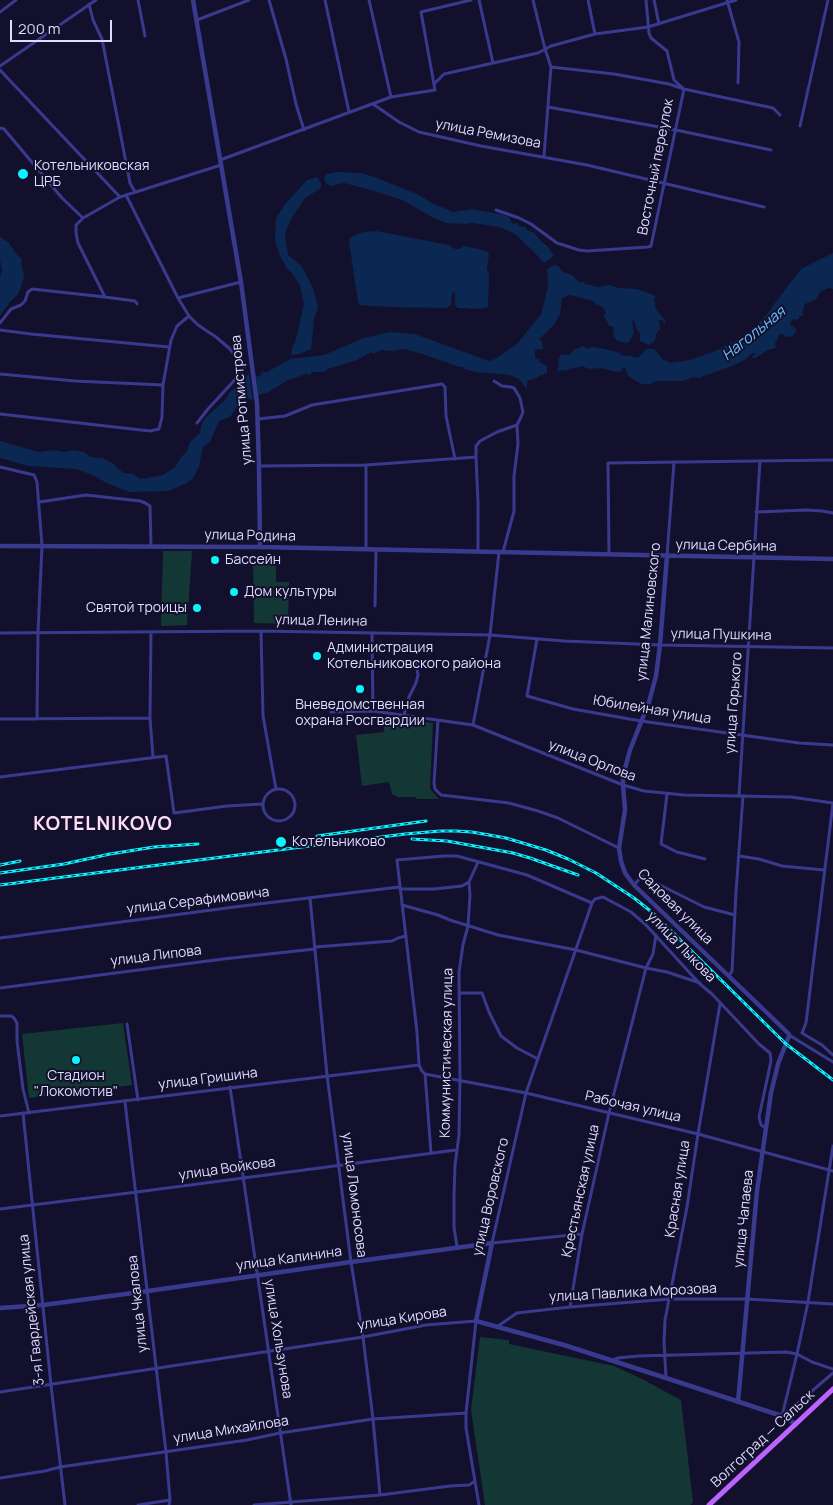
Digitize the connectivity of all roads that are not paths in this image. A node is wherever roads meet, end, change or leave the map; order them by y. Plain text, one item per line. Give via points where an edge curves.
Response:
1 (16, 0) edge
2 (96, 0) edge
3 (138, 0) edge
4 (193, 0) edge
5 (249, 0) edge
6 (270, 0) edge
7 (325, 0) edge
8 (369, 0) edge
9 (471, 0) edge
10 (479, 0) edge
11 (533, 0) edge
12 (588, 0) edge
13 (646, 0) edge
14 (654, 0) edge
15 (736, 0) edge
16 (828, 0) edge
17 (727, 1) edge
18 (89, 4) junction
19 (0, 12) edge
20 (196, 20) junction
21 (659, 24) junction
22 (648, 27) junction
23 (595, 34) junction
24 (145, 36) dead end
25 (545, 49) junction
26 (493, 63) junction
27 (0, 66) edge
28 (551, 67) junction
29 (0, 70) edge
30 (738, 83) dead end
31 (434, 84) junction
32 (684, 89) junction
33 (391, 97) junction
34 (373, 104) junction
35 (548, 107) junction
36 (349, 112) junction
37 (780, 115) dead end
38 (800, 126) dead end
39 (0, 128) edge
40 (304, 130) junction
41 (676, 130) junction
42 (771, 150) dead end
43 (544, 156) junction
44 (221, 163) junction
45 (664, 183) junction
46 (135, 192) junction
47 (126, 195) junction
48 (120, 197) junction
49 (764, 207) dead end
50 (496, 210) dead end
51 (83, 218) junction
52 (241, 282) junction
53 (105, 297) junction
54 (178, 298) junction
55 (137, 304) dead end
56 (189, 316) junction
57 (0, 323) edge
58 (0, 330) edge
59 (170, 347) junction
60 (0, 374) edge
61 (494, 381) dead end
62 (163, 385) junction
63 (0, 414) edge
64 (258, 419) junction
65 (197, 423) dead end
66 (516, 425) junction
67 (476, 458) junction
68 (455, 460) junction
69 (833, 460) edge
70 (760, 461) junction
71 (674, 462) junction
72 (366, 465) junction
73 (259, 466) junction
74 (0, 467) edge
75 (39, 502) junction
76 (756, 512) junction
77 (833, 513) edge
78 (0, 546) edge
79 (42, 546) junction
80 (150, 546) junction
81 (260, 547) junction
82 (366, 549) junction
83 (376, 550) junction
84 (478, 551) junction
85 (501, 552) junction
86 (609, 554) junction
87 (666, 556) junction
88 (753, 558) junction
89 (833, 559) edge
90 (375, 606) dead end
91 (261, 631) junction
92 (0, 632) edge
93 (38, 632) junction
94 (151, 632) junction
95 (372, 633) junction
96 (490, 635) junction
97 (538, 639) junction
98 (660, 645) junction
99 (749, 646) junction
100 (833, 648) edge
101 (416, 662) dead end
102 (373, 711) junction
103 (331, 712) dead end
104 (404, 715) junction
105 (150, 718) junction
106 (0, 719) edge
107 (37, 719) junction
108 (438, 720) junction
109 (641, 721) junction
110 (473, 725) junction
111 (743, 735) junction
112 (833, 745) edge
113 (153, 757) junction
114 (0, 777) edge
115 (623, 785) junction
116 (276, 789) junction
117 (667, 794) junction
118 (741, 796) junction
119 (833, 803) edge
120 (263, 804) junction
121 (620, 848) junction
122 (739, 856) junction
123 (705, 859) dead end
124 (478, 862) junction
125 (824, 870) junction
126 (469, 882) junction
127 (634, 885) junction
128 (399, 888) junction
129 (310, 898) junction
130 (592, 903) junction
131 (402, 905) junction
132 (735, 915) junction
133 (468, 926) junction
134 (406, 936) junction
135 (656, 936) junction
136 (0, 938) edge
137 (315, 948) junction
138 (576, 950) junction
139 (646, 968) junction
140 (729, 976) junction
141 (700, 984) junction
142 (0, 988) edge
143 (459, 993) junction
144 (720, 1004) junction
145 (0, 1016) edge
146 (127, 1024) dead end
147 (788, 1034) junction
148 (833, 1055) edge
149 (538, 1059) junction
150 (833, 1062) edge
151 (419, 1065) junction
152 (425, 1074) junction
153 (327, 1075) junction
154 (460, 1080) junction
155 (230, 1087) junction
156 (526, 1093) junction
157 (138, 1100) junction
158 (125, 1102) junction
159 (29, 1112) junction
160 (24, 1113) junction
161 (609, 1113) junction
162 (0, 1116) edge
163 (766, 1128) junction
164 (698, 1134) junction
165 (833, 1146) edge
166 (456, 1150) junction
167 (762, 1151) junction
168 (431, 1153) junction
169 (338, 1165) junction
170 (831, 1170) edge
171 (244, 1178) junction
172 (137, 1192) junction
173 (32, 1205) junction
174 (0, 1209) edge
175 (582, 1234) junction
176 (492, 1243) junction
177 (457, 1247) junction
178 (351, 1262) junction
179 (257, 1276) junction
180 (148, 1291) junction
181 (747, 1299) junction
182 (670, 1300) junction
183 (808, 1302) junction
184 (833, 1304) edge
185 (43, 1305) junction
186 (570, 1307) junction
187 (0, 1308) edge
188 (476, 1321) junction
189 (498, 1326) junction
190 (363, 1337) junction
191 (268, 1351) junction
192 (743, 1354) junction
193 (797, 1354) junction
194 (664, 1355) junction
195 (612, 1361) junction
196 (156, 1368) junction
197 (833, 1369) edge
198 (833, 1373) edge
199 (666, 1378) junction
200 (51, 1385) junction
201 (833, 1389) edge
202 (0, 1392) edge
203 (738, 1402) junction
204 (466, 1413) junction
205 (782, 1416) junction
206 (373, 1419) junction
207 (796, 1424) junction
208 (280, 1433) junction
209 (166, 1452) junction
210 (60, 1467) junction
211 (0, 1478) edge
212 (475, 1481) junction
213 (380, 1496) junction
214 (170, 1500) junction
215 (290, 1503) edge
216 (65, 1505) edge
217 (138, 1505) edge
218 (169, 1505) edge
219 (254, 1505) edge
220 (479, 1505) edge
221 (709, 1505) edge

1 - 19 street
2 - 18 street
3 - 24 street
4 - 20 street, улица Ротмистрова
5 - 20 street
6 - 40 street
7 - 36 street
8 - 33 street
9 - 31 street via 421,12
10 - 26 street
11 - 25 street
12 - 23 street
13 - 22 street
14 - 21 street
15 - 17 street
16 - 38 street
17 - 21 street
17 - 30 street via 739,42
18 - 27 street
18 - 46 street via 102,38 130,183
20 - 44 street, улица Ротмистрова
21 - 22 street
22 - 23 street
22 - 32 street, Восточный переулок via 651,38 667,51 674,80
23 - 25 street
25 - 26 street
25 - 28 street
26 - 31 street via 444,74
28 - 32 street via 657,81
28 - 35 street
29 - 48 street
31 - 33 street via 435,90
32 - 37 street via 773,108
32 - 41 street, Восточный переулок
33 - 34 street
34 - 36 street
34 - 43 street, улица Ремизова via 419,132
35 - 41 street
35 - 43 street
36 - 40 street
39 - 51 street
40 - 44 street
41 - 42 street
41 - 45 street, Восточный переулок
43 - 45 street, улица Ремизова
44 - 46 street
44 - 52 street, улица Ротмистрова
45 - 49 street, улица Ремизова
45 - 50 street, Восточный переулок via 653,241 648,248 579,250 557,243 520,218
46 - 47 street
47 - 48 street
47 - 54 street
48 - 51 street
51 - 53 street via 76,226 78,243
52 - 54 street
52 - 64 street, улица Ротмистрова
53 - 55 street via 135,301
53 - 57 street via 32,289 25,301
54 - 56 street
56 - 59 street via 177,326
56 - 65 street via 229,348 244,368
58 - 59 street
59 - 62 street
60 - 62 street
61 - 66 street via 517,392 522,412
62 - 63 street via 162,417 156,430
64 - 68 street via 285,416 312,405 442,384
64 - 73 street, улица Ротмистрова
66 - 67 street via 480,441 476,446
66 - 85 street via 514,511
67 - 68 street
67 - 84 street
68 - 72 street
69 - 70 street
70 - 71 street
70 - 76 street, улица Горького
71 - 86 street via 608,463
71 - 87 street, улица Малиновского
72 - 73 street
72 - 82 street
73 - 81 street, улица Ротмистрова
74 - 75 street via 34,475
75 - 79 street
75 - 80 street via 86,495 140,501 150,506
76 - 77 street via 807,510
76 - 88 street, улица Горького
78 - 79 street, улица Родина
79 - 80 street, улица Родина
79 - 93 street
80 - 81 street, улица Родина
81 - 82 street, улица Родина
82 - 83 street, улица Родина
83 - 84 street, улица Родина
83 - 90 street
84 - 85 street, улица Родина
85 - 86 street, улица Сербина
85 - 96 street
86 - 87 street, улица Сербина
87 - 88 street, улица Сербина
87 - 98 street, улица Малиновского
88 - 89 street, улица Сербина
88 - 99 street, улица Горького
91 - 94 street, улица Ленина
91 - 95 street, улица Ленина
91 - 116 street via 263,716
92 - 93 street, улица Ленина
93 - 94 street, улица Ленина
93 - 107 street
94 - 105 street
95 - 96 street, улица Ленина
95 - 102 street
96 - 97 street, улица Пушкина
96 - 110 street
97 - 98 street, улица Пушкина
97 - 109 street, Юбилейная улица via 527,696 573,709
98 - 99 street, улица Пушкина
98 - 109 street, улица Малиновского via 652,691
99 - 100 street, улица Пушкина
99 - 111 street, улица Горького
101 - 104 street via 418,675
102 - 103 street, улица Орлова
102 - 104 street, улица Орлова
104 - 108 street, улица Орлова
105 - 107 street
105 - 113 street
106 - 107 street
108 - 110 street, улица Орлова
108 - 121 street via 434,784 441,794 509,803 538,811
109 - 111 street, Юбилейная улица
109 - 115 street, улица Малиновского via 630,750
110 - 115 street, улица Орлова
111 - 112 street, Юбилейная улица
111 - 118 street, улица Горького
113 - 114 street
113 - 120 street via 166,756 174,813
115 - 117 street, улица Орлова
115 - 121 street, улица Малиновского via 625,810
116 - 120 street via 268,793
116 - 120 street via 284,789 293,796 292,814 282,820 272,819 266,814
117 - 118 street, улица Орлова
117 - 123 street via 661,844
118 - 119 street, улица Орлова via 791,797
118 - 122 street, улица Горького
119 - 125 street
121 - 127 street, Садовая улица via 623,866
122 - 125 street via 782,866
122 - 132 street, улица Горького
124 - 126 street, Коммунистическая улица
124 - 128 street, улица Лыкова via 450,856 397,860
124 - 130 street, улица Лыкова via 526,875
125 - 148 street via 806,1023 802,1034
126 - 128 street, улица Серафимовича via 437,889
126 - 133 street, Коммунистическая улица
127 - 132 street via 642,876 704,907
127 - 140 street, Садовая улица
128 - 129 street, улица Серафимовича
128 - 131 street
129 - 136 street, улица Серафимовича
129 - 137 street, улица Ломоносова
130 - 135 street, улица Лыкова via 603,897 631,912
130 - 138 street, улица Воровского
131 - 133 street
131 - 134 street
132 - 140 street, улица Горького
133 - 138 street
133 - 143 street, Коммунистическая улица via 460,962
134 - 137 street, улица Липова via 392,941
134 - 151 street
135 - 139 street, Крестьянская улица via 653,954
135 - 141 street, улица Лыкова
137 - 142 street, улица Липова
137 - 153 street, улица Ломоносова
138 - 139 street
138 - 149 street, улица Воровского
139 - 141 street
139 - 161 street, Крестьянская улица
140 - 147 street, Садовая улица
141 - 144 street, улица Лыкова
143 - 149 street via 482,993 501,1036
143 - 154 street, Коммунистическая улица
144 - 163 street, улица Лыкова via 770,1053 759,1117 761,1125
144 - 164 street, Красная улица
145 - 159 street via 11,1016 17,1023 22,1089
146 - 157 street
147 - 150 street, Садовая улица
147 - 163 street, улица Чапаева via 771,1093
149 - 156 street, улица Воровского
151 - 152 street
151 - 153 street, улица Гришина
152 - 154 street, Рабочая улица
152 - 168 street
153 - 155 street, улица Гришина
153 - 169 street, улица Ломоносова
154 - 156 street, Рабочая улица
154 - 166 street, Коммунистическая улица
155 - 157 street, улица Гришина
155 - 171 street, улица Хользунова
156 - 161 street, Рабочая улица
156 - 176 street, улица Воровского
157 - 158 street, улица Гришина
158 - 159 street, улица Гришина
158 - 172 street, улица Чкалова
159 - 160 street, улица Гришина
160 - 162 street, улица Гришина
160 - 173 street, 3-я Гвардейская улица
161 - 164 street, Рабочая улица
161 - 175 street, Крестьянская улица
163 - 167 street, улица Чапаева
164 - 167 street, Рабочая улица
164 - 182 street, Красная улица
165 - 170 street
166 - 168 street, улица Войкова
166 - 177 street, Коммунистическая улица via 454,1217
167 - 170 street, Рабочая улица
167 - 181 street, улица Чапаева
168 - 169 street, улица Войкова
169 - 171 street, улица Войкова
169 - 178 street, улица Ломоносова
170 - 183 street
171 - 172 street, улица Войкова
171 - 179 street, улица Хользунова
172 - 173 street, улица Войкова
172 - 180 street, улица Чкалова
173 - 174 street, улица Войкова
173 - 185 street, 3-я Гвардейская улица
175 - 176 street, улица Калинина
175 - 186 street, Крестьянская улица
176 - 177 street, улица Калинина
176 - 188 street, улица Воровского
177 - 178 street, улица Калинина
178 - 179 street, улица Калинина
178 - 190 street, улица Ломоносова
179 - 180 street, улица Калинина
179 - 191 street, улица Хользунова
180 - 185 street, улица Калинина
180 - 196 street, улица Чкалова
181 - 182 street, улица Павлика Морозова
181 - 183 street, улица Павлика Морозова
181 - 192 street, улица Чапаева
182 - 186 street, улица Павлика Морозова
182 - 194 street, Красная улица
183 - 184 street, улица Павлика Морозова
183 - 193 street
185 - 187 street, улица Калинина
185 - 200 street, 3-я Гвардейская улица
186 - 189 street, улица Павлика Морозова via 517,1313
188 - 189 street, улица Кирова
188 - 190 street, улица Кирова via 426,1325
188 - 204 street, улица Воровского
189 - 195 street, улица Кирова
190 - 191 street, улица Кирова
190 - 206 street, улица Ломоносова
191 - 196 street, улица Кирова
191 - 208 street, улица Хользунова
192 - 193 street
192 - 194 street
192 - 203 street, улица Чапаева
193 - 197 street
193 - 205 street
194 - 195 street via 616,1358
194 - 199 street, Красная улица
195 - 199 street, улица Кирова
196 - 200 street, улица Кирова
196 - 209 street, улица Чкалова
198 - 205 street
199 - 203 street, улица Кирова
200 - 202 street, улица Кирова
200 - 210 street, 3-я Гвардейская улица
201 - 207 main road, Волгоград — Сальск
203 - 205 street, улица Кирова
204 - 206 street, улица Михайлова
204 - 212 street, улица Воровского
205 - 207 street, улица Кирова
206 - 208 street, улица Михайлова
206 - 213 street, улица Ломоносова
207 - 221 main road, Волгоград — Сальск
208 - 209 street, улица Михайлова
208 - 215 street, улица Хользунова
209 - 210 street, улица Михайлова
209 - 214 street, улица Чкалова
210 - 211 street, улица Михайлова
210 - 216 street, 3-я Гвардейская улица
212 - 213 street via 468,1485
212 - 220 street, улица Воровского
213 - 215 street
214 - 217 street
214 - 218 street, улица Чкалова
215 - 219 street

